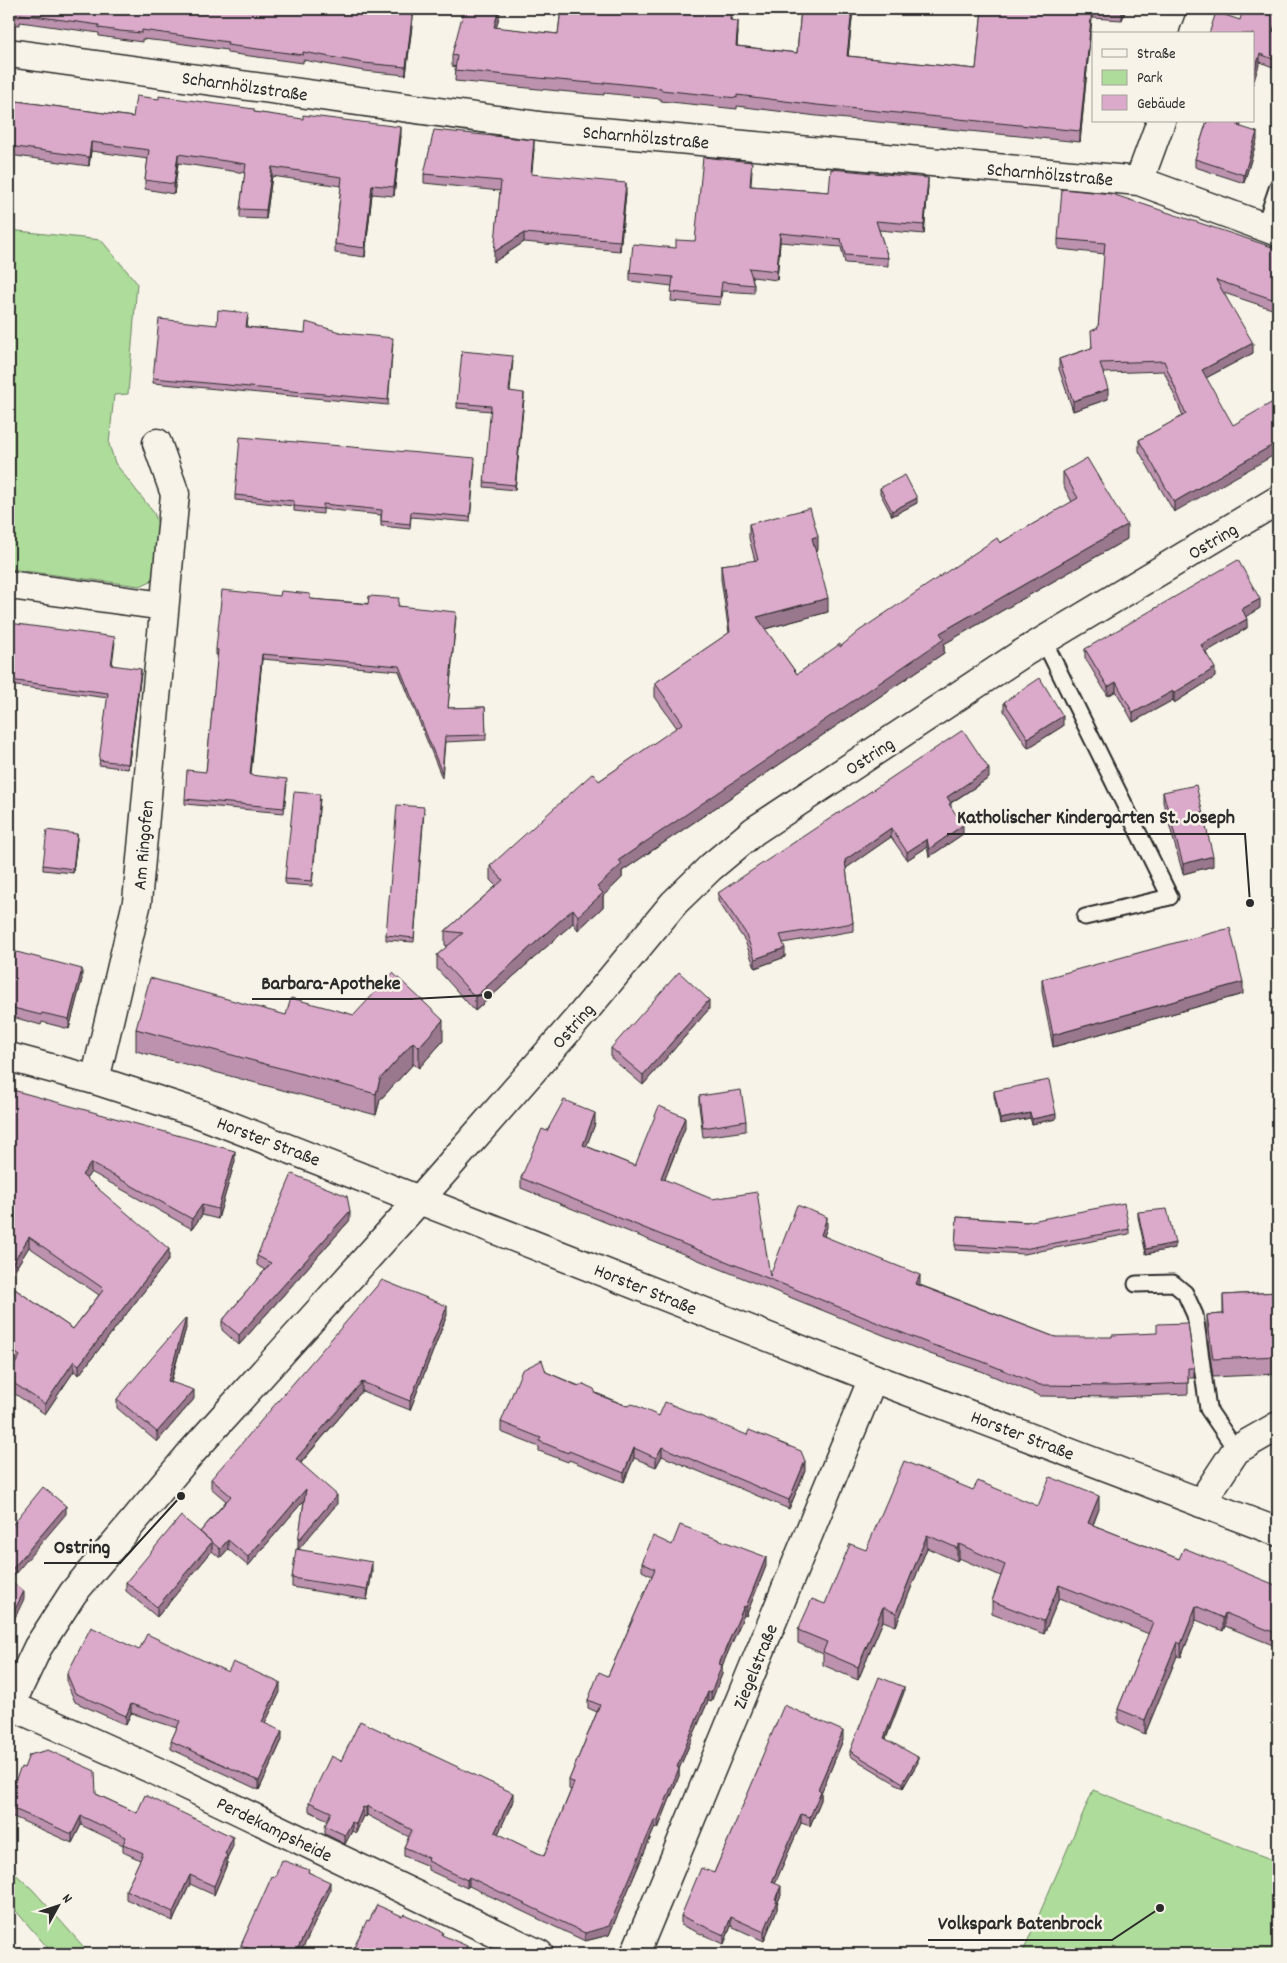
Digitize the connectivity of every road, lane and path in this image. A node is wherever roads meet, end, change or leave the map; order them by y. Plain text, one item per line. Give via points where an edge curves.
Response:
1 (1203, 9) edge
2 (1195, 32) edge
3 (9, 53) edge
4 (1161, 122) edge
5 (1139, 181) junction
6 (1278, 186) edge
7 (1271, 229) edge
8 (158, 443) dead end
9 (1278, 500) edge
10 (9, 585) edge
11 (164, 606) junction
12 (1044, 640) junction
13 (1085, 917) dead end
14 (9, 1057) edge
15 (95, 1080) junction
16 (420, 1199) junction
17 (1136, 1284) dead end
18 (873, 1378) junction
19 (1278, 1426) edge
20 (1236, 1450) junction
21 (1201, 1503) junction
22 (1278, 1532) edge
23 (9, 1707) edge
24 (539, 1954) edge
25 (635, 1954) edge

1 - 2 street
3 - 5 street, Scharnhölzstraße via 548,127
4 - 5 street
5 - 7 street, Scharnhölzstraße
6 - 7 lane
8 - 11 street, Am Ringofen via 175,494
9 - 12 street, Ostring
10 - 11 street
11 - 15 street, Am Ringofen via 137,902
12 - 13 lane via 1170,897
12 - 16 street, Ostring via 754,831 711,867 674,903 583,1013
14 - 15 street, Horster Straße
15 - 16 street, Horster Straße via 200,1114
16 - 18 street, Horster Straße
16 - 23 street, Ostring via 191,1453 73,1593 38,1647
17 - 20 lane via 1173,1283 1185,1293 1195,1316 1208,1409
18 - 21 street, Horster Straße
18 - 25 street, Ziegelstraße
19 - 20 street
20 - 21 street
21 - 22 street, Horster Straße
23 - 24 street, Perdekampsheide via 156,1771

